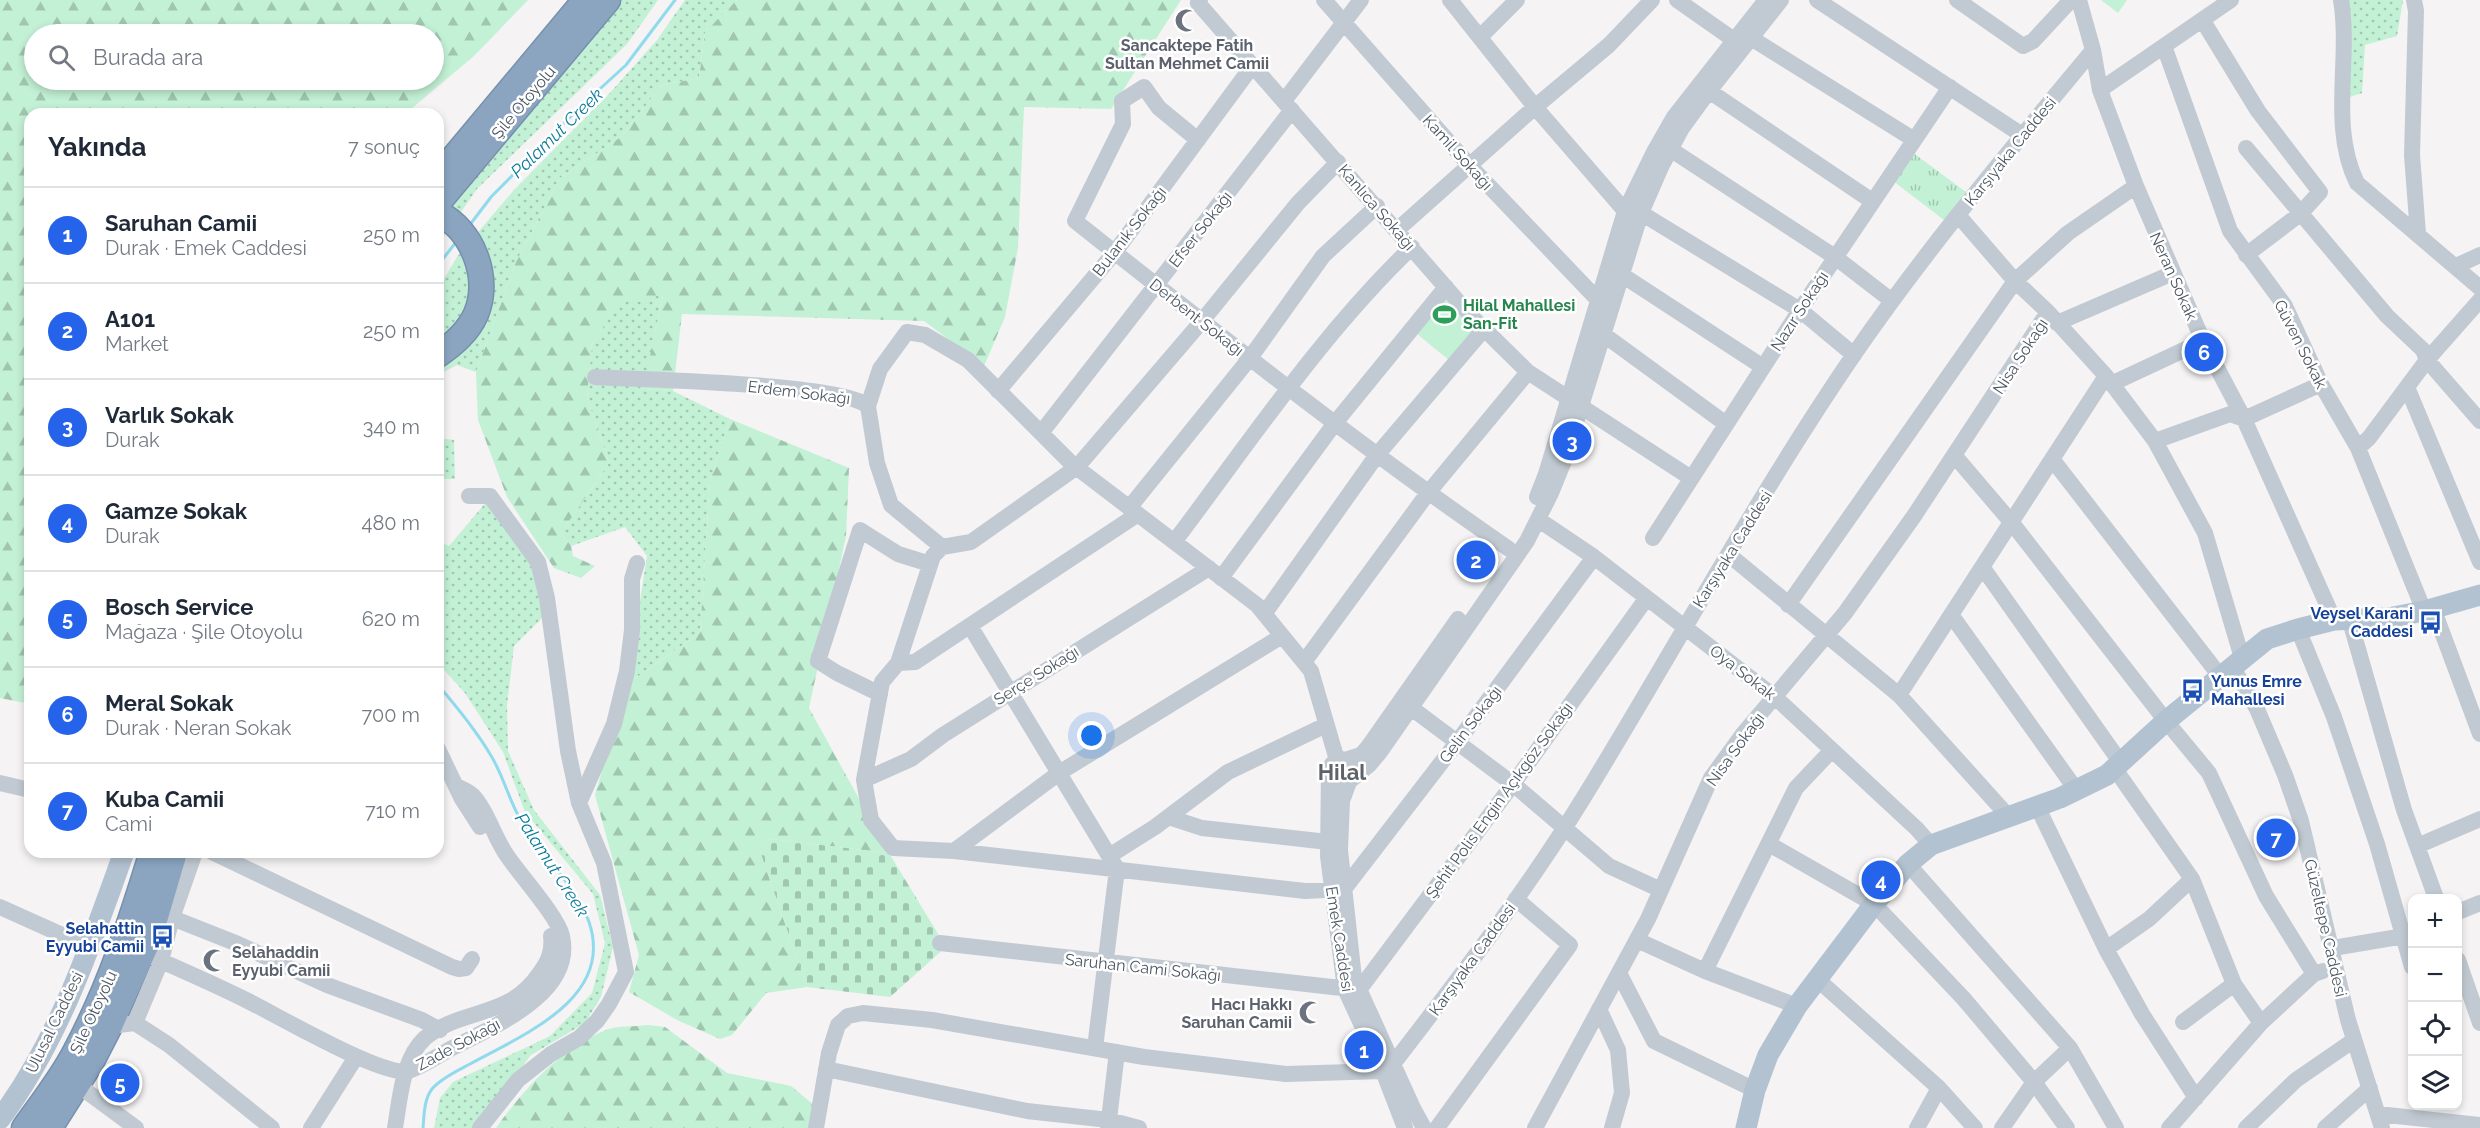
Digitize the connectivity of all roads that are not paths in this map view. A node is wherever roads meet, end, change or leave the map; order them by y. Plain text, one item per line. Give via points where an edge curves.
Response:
1 (585, 0) edge
2 (608, 0) edge
3 (1324, 0) edge
4 (1361, 0) edge
5 (1450, 0) edge
6 (1517, 0) edge
7 (1652, 0) edge
8 (1677, 0) edge
9 (1766, 0) edge
10 (1781, 0) edge
11 (1817, 0) edge
12 (1957, 0) edge
13 (2071, 0) edge
14 (2079, 0) edge
15 (2231, 0) edge
16 (2341, 0) edge
17 (2414, 0) edge
18 (1199, 1) edge
19 (2203, 21) junction
20 (1343, 22) junction
21 (1480, 37) junction
22 (1743, 39) junction
23 (2164, 46) junction
24 (2093, 51) junction
25 (1253, 66) junction
26 (1950, 87) junction
27 (2100, 90) junction
28 (1708, 91) junction
29 (1288, 105) junction
30 (1535, 107) junction
31 (2022, 135) junction
32 (1198, 140) junction
33 (1913, 140) junction
34 (2246, 148) dead end
35 (1670, 149) junction
36 (1338, 162) junction
37 (1470, 166) junction
38 (444, 169) edge
39 (2136, 186) junction
40 (444, 196) edge
41 (1872, 201) junction
42 (1377, 206) junction
43 (1633, 212) junction
44 (1958, 214) junction
45 (2300, 214) junction
46 (444, 217) edge
47 (1397, 230) junction
48 (2418, 234) junction
49 (1412, 247) junction
50 (1115, 252) junction
51 (2246, 255) junction
52 (2480, 255) edge
53 (1835, 257) junction
54 (2456, 266) junction
55 (2172, 273) junction
56 (1622, 275) junction
57 (2015, 281) junction
58 (1157, 285) junction
59 (1446, 287) junction
60 (2480, 288) edge
61 (1598, 300) junction
62 (2480, 300) edge
63 (1892, 301) junction
64 (1800, 310) junction
65 (2053, 317) junction
66 (1202, 321) junction
67 (1484, 329) junction
68 (1597, 330) junction
69 (2203, 341) junction
70 (444, 351) edge
71 (1854, 355) junction
72 (1250, 358) junction
73 (2427, 360) junction
74 (1763, 368) junction
75 (1528, 372) junction
76 (595, 377) dead end
77 (2108, 380) junction
78 (2321, 384) junction
79 (2407, 387) junction
80 (1290, 389) junction
81 (998, 391) junction
82 (1574, 404) junction
83 (868, 406) junction
84 (2244, 419) junction
85 (2480, 421) edge
86 (1335, 423) junction
87 (1726, 424) junction
88 (1041, 433) junction
89 (2156, 441) junction
90 (2358, 448) junction
91 (1377, 455) junction
92 (1954, 455) junction
93 (2052, 459) junction
94 (1077, 467) junction
95 (1691, 478) junction
96 (1428, 493) junction
97 (469, 496) dead end
98 (1134, 511) junction
99 (1539, 520) junction
100 (2012, 523) junction
101 (1653, 538) dead end
102 (1174, 542) junction
103 (942, 547) junction
104 (1509, 549) junction
105 (1728, 554) junction
106 (1594, 557) junction
107 (2480, 562) edge
108 (637, 564) dead end
109 (930, 564) junction
110 (1983, 568) junction
111 (1215, 573) junction
112 (2480, 595) edge
113 (1646, 599) junction
114 (1788, 605) junction
115 (2428, 610) junction
116 (1264, 614) junction
117 (1952, 616) junction
118 (2342, 621) junction
119 (970, 626) junction
120 (1684, 626) junction
121 (2298, 629) junction
122 (1282, 636) junction
123 (1826, 636) junction
124 (1304, 662) junction
125 (898, 663) junction
126 (2231, 667) junction
127 (1010, 691) junction
128 (880, 694) junction
129 (1899, 695) junction
130 (1775, 697) junction
131 (1410, 707) junction
132 (2166, 721) junction
133 (1326, 725) junction
134 (2480, 734) edge
135 (1458, 741) junction
136 (1832, 750) junction
137 (444, 761) edge
138 (1337, 764) junction
139 (2118, 766) junction
140 (1059, 772) junction
141 (864, 780) junction
142 (1350, 780) junction
143 (0, 783) edge
144 (1513, 784) junction
145 (456, 786) junction
146 (24, 789) edge
147 (2077, 791) junction
148 (579, 803) junction
149 (2037, 806) junction
150 (1168, 817) junction
151 (2009, 817) junction
152 (2480, 819) edge
153 (1564, 828) junction
154 (1328, 842) junction
155 (1769, 844) junction
156 (1931, 845) junction
157 (2417, 846) junction
158 (954, 851) junction
159 (122, 858) edge
160 (150, 858) edge
161 (174, 858) edge
162 (192, 858) edge
163 (225, 858) edge
164 (1113, 863) junction
165 (1908, 864) junction
166 (2192, 879) junction
167 (1338, 889) junction
168 (1661, 890) junction
169 (2435, 894) edge
170 (1516, 899) junction
171 (2480, 903) edge
172 (1874, 904) junction
173 (0, 907) edge
174 (2462, 910) edge
175 (165, 915) junction
176 (2408, 934) edge
177 (1637, 940) junction
178 (940, 943) dead end
179 (89, 947) junction
180 (2106, 948) junction
181 (2333, 948) junction
182 (152, 957) junction
183 (472, 959) dead end
184 (1106, 963) junction
185 (2336, 967) junction
186 (1706, 971) junction
187 (1619, 974) junction
188 (2314, 974) junction
189 (2462, 974) edge
190 (1817, 979) junction
191 (2234, 984) junction
192 (1352, 989) junction
193 (1797, 1005) junction
194 (1599, 1009) junction
195 (2183, 1022) dead end
196 (135, 1023) junction
197 (2261, 1023) junction
198 (2480, 1023) edge
199 (110, 1026) junction
200 (440, 1030) junction
201 (2354, 1040) junction
202 (1095, 1048) junction
203 (2070, 1048) junction
204 (1117, 1052) junction
205 (356, 1057) junction
206 (1388, 1068) junction
207 (826, 1069) junction
208 (407, 1071) junction
209 (2034, 1082) junction
210 (78, 1085) junction
211 (1939, 1088) junction
212 (2370, 1088) junction
213 (1755, 1090) junction
214 (2196, 1098) junction
215 (2453, 1110) edge
216 (0, 1119) edge
217 (2380, 1121) edge
218 (2457, 1122) junction
219 (1109, 1124) edge
220 (2480, 1125) edge
221 (24, 1128) edge
222 (50, 1128) edge
223 (136, 1128) edge
224 (272, 1128) edge
225 (311, 1128) edge
226 (395, 1128) edge
227 (480, 1128) edge
228 (816, 1128) edge
229 (1139, 1128) edge
230 (1405, 1128) edge
231 (1424, 1128) edge
232 (1437, 1128) edge
233 (1534, 1128) edge
234 (1612, 1128) edge
235 (1746, 1128) edge
236 (1917, 1128) edge
237 (1975, 1128) edge
238 (2002, 1128) edge
239 (2067, 1128) edge
240 (2116, 1128) edge
241 (2169, 1128) edge
242 (2246, 1128) edge
243 (2325, 1128) edge

1 - 38 highway, Şile Otoyolu
2 - 40 highway, Şile Otoyolu
3 - 20 street, Kamil Sokağı
4 - 20 street, Efser Sokağı
5 - 21 street
6 - 21 street
7 - 30 street via 1609,45
8 - 22 street
9 - 22 street
10 - 22 street
11 - 26 street
12 - 13 street via 2022,46 2032,41
14 - 24 street, Neran Sokak
15 - 19 street
16 - 48 street via 2342,127 2352,171 2357,183
17 - 48 street via 2412,155
18 - 25 street, Kanlıca Sokağı
19 - 23 street
19 - 45 street via 2258,111 2320,192
20 - 29 street, Efser Sokağı
20 - 37 street, Kamil Sokağı
21 - 30 street
22 - 28 street
22 - 33 street
22 - 43 street via 1674,117 1654,152
23 - 27 street
23 - 51 street, Güven Sokak via 2229,231
24 - 27 street, Neran Sokak
24 - 31 street, Karşıyaka Caddesi
25 - 29 street, Kanlıca Sokağı
25 - 32 street, Bulanık Sokağı
26 - 31 street
26 - 33 street, Nazır Sokağı
27 - 39 street, Neran Sokak
28 - 35 street
28 - 41 street
29 - 36 street, Kanlıca Sokağı
29 - 58 street, Efser Sokağı
30 - 37 street
30 - 43 street
31 - 44 street, Karşıyaka Caddesi
32 - 50 street, Bulanık Sokağı
32 - 50 street, Derbent Sokağı via 1159,108 1144,87 1122,101 1123,124 1075,220
33 - 41 street, Nazır Sokağı
34 - 45 street
35 - 43 street
35 - 53 street
36 - 42 street, Kanlıca Sokağı
36 - 66 street via 1298,203
37 - 47 street
37 - 61 street, Kamil Sokağı
39 - 55 street, Neran Sokak
39 - 57 street via 2067,233
41 - 53 street, Nazır Sokağı
42 - 47 street, Kanlıca Sokağı
42 - 72 street via 1323,256
43 - 56 street
43 - 61 street
43 - 64 street
44 - 57 street
44 - 63 street, Karşıyaka Caddesi
45 - 51 street
45 - 73 street via 2387,316 2423,350
46 - 70 highway via 470,242 481,284 479,304 471,323
47 - 49 street, Kanlıca Sokağı
48 - 54 street
49 - 59 street, Kanlıca Sokağı
49 - 80 street via 1371,286
50 - 58 street, Derbent Sokağı
50 - 81 street, Bulanık Sokağı
51 - 78 street, Güven Sokak via 2285,306
52 - 54 street
53 - 63 street
53 - 64 street, Nazır Sokağı
54 - 60 street
55 - 65 street
55 - 69 street, Neran Sokak
56 - 68 street
56 - 74 street
57 - 65 street
57 - 114 street
58 - 66 street, Derbent Sokağı
58 - 88 street, Efser Sokağı
59 - 67 street, Kanlıca Sokağı
59 - 86 street
61 - 68 street
62 - 73 street
63 - 71 street, Karşıyaka Caddesi
64 - 71 street
64 - 74 street, Nazır Sokağı
65 - 77 street
65 - 92 street, Nisa Sokağı
66 - 72 street, Derbent Sokağı
66 - 94 street
67 - 75 street, Kanlıca Sokağı
67 - 91 street
68 - 82 street
68 - 87 street
69 - 77 street
69 - 84 street, Neran Sokak
71 - 105 street, Karşıyaka Caddesi
72 - 80 street, Derbent Sokağı
72 - 98 street
73 - 79 street
73 - 85 street
74 - 87 street, Nazır Sokağı
75 - 82 street, Kanlıca Sokağı
75 - 96 street
76 - 83 street, Erdem Sokağı via 808,391 860,399
77 - 89 street
77 - 93 street
78 - 84 street
78 - 90 street, Güven Sokak
79 - 90 street
79 - 107 street
80 - 86 street, Derbent Sokağı
80 - 102 street
81 - 83 street, Emek Caddesi via 968,360 925,335 907,332 880,369
81 - 88 street, Emek Caddesi
82 - 95 street, Kanlıca Sokağı
82 - 99 street via 1564,461
82 - 104 street via 1526,522
83 - 103 street, Erdem Sokağı via 877,463 891,505
84 - 89 street via 2230,414
84 - 118 street, Neran Sokak
86 - 91 street, Derbent Sokağı
86 - 111 street
87 - 95 street, Nazır Sokağı
88 - 94 street, Emek Caddesi
89 - 126 street via 2205,533
90 - 115 street, Güven Sokak
91 - 96 street, Derbent Sokağı
91 - 116 street
92 - 100 street
92 - 123 street, Nisa Sokağı
93 - 100 street
93 - 126 street
94 - 98 street, Emek Caddesi
94 - 103 street via 971,542
95 - 101 street, Nazır Sokağı
96 - 104 street, Derbent Sokağı
96 - 124 street
97 - 148 street via 490,496 538,562
98 - 102 street, Emek Caddesi
98 - 119 street
99 - 106 street, Oya Sokak
99 - 131 street
100 - 110 street
100 - 132 street
102 - 111 street, Emek Caddesi
103 - 109 street
104 - 138 street via 1368,747 1361,755
105 - 114 street
105 - 120 street, Karşıyaka Caddesi
106 - 113 street, Oya Sokak
106 - 135 street, Gelin Sokağı
108 - 148 street via 632,579 633,630 627,671 614,724
109 - 125 street
109 - 128 street via 898,554 860,530 818,661
110 - 117 street
110 - 139 street
111 - 116 street, Emek Caddesi
111 - 127 street, Serçe Sokağı
112 - 115 main road
113 - 120 street, Oya Sokak
113 - 144 street, Şehit Polis Engin Açıkgöz Sokağı
114 - 123 street
115 - 118 main road
115 - 134 street, Güven Sokak
116 - 122 street, Emek Caddesi
117 - 129 street
117 - 147 street
118 - 121 main road
118 - 157 street, Neran Sokak
119 - 125 street via 915,662
119 - 127 street
120 - 130 street, Oya Sokak
120 - 153 street, Karşıyaka Caddesi
121 - 126 main road via 2267,639
121 - 176 street via 2334,717
122 - 124 street, Emek Caddesi
122 - 140 street
123 - 129 street
123 - 130 street, Nisa Sokağı
124 - 133 street, Emek Caddesi via 1311,671
125 - 128 street via 882,682
126 - 132 main road
126 - 181 street, Güzeltepe Caddesi via 2257,709 2285,775
127 - 140 street
127 - 141 street, Serçe Sokağı via 911,759
128 - 141 street
129 - 151 street
130 - 136 street, Oya Sokak
130 - 168 street, Nisa Sokağı via 1711,778
131 - 135 street
131 - 142 street via 1370,764
132 - 139 main road
132 - 188 street via 2209,773 2266,896
133 - 138 street, Emek Caddesi
133 - 150 street via 1228,772
135 - 144 street
135 - 167 street, Gelin Sokağı
136 - 155 street via 1796,788
136 - 156 street, Oya Sokak
137 - 145 street
138 - 142 street via 1337,783
138 - 154 street, Emek Caddesi
139 - 147 main road
139 - 166 street
140 - 158 street
140 - 164 street
141 - 158 street via 871,820 893,848
142 - 167 street, Emek Caddesi via 1342,801
143 - 146 street
144 - 153 street
144 - 192 street, Şehit Polis Engin Açıkgöz Sokağı
145 - 200 street via 491,844 542,914 551,933 552,948 536,979 508,1004
145 - 208 street, Zade Sokağı via 475,796 499,845 557,925 563,950 554,977 528,1007
147 - 149 main road
148 - 227 street via 604,863 626,972 597,1021 518,1080
149 - 151 main road
149 - 180 street
150 - 154 street via 1202,828
150 - 164 street
151 - 156 main road
152 - 157 street
153 - 168 street via 1609,866
153 - 170 street, Karşıyaka Caddesi
154 - 167 street, Emek Caddesi
155 - 172 street
155 - 186 street
156 - 165 main road
157 - 169 street, Neran Sokak
158 - 164 street
159 - 179 main road, Ulusal Caddesi
160 - 221 highway, Şile Otoyolu via 129,930 104,993 74,1054
161 - 175 highway, Şile Otoyolu
162 - 175 street
163 - 183 street via 452,967 466,968
164 - 167 street via 1305,891
164 - 184 street
165 - 172 main road
165 - 203 street
166 - 180 street via 2149,919
166 - 191 street
167 - 192 street, Emek Caddesi
168 - 177 street, Nisa Sokağı
170 - 206 street, Karşıyaka Caddesi
170 - 232 street via 1570,945
171 - 174 street
172 - 190 main road
172 - 209 street via 1964,999
173 - 179 street
175 - 182 highway, Şile Otoyolu
175 - 200 street via 327,986
176 - 181 street
177 - 186 street
177 - 187 street, Nisa Sokağı
178 - 184 street, Saruhan Cami Sokağı
179 - 216 main road, Ulusal Caddesi via 45,1048
180 - 214 street via 2142,1014
181 - 185 street, Güzeltepe Caddesi
182 - 196 street
182 - 199 highway, Şile Otoyolu
182 - 205 street, Zade Sokağı
184 - 192 street, Saruhan Cami Sokağı
184 - 202 street
185 - 188 street
185 - 201 street, Güzeltepe Caddesi
186 - 193 street
187 - 194 street, Nisa Sokağı
187 - 213 street via 1654,1041
188 - 197 street
189 - 198 street
190 - 193 main road
190 - 211 street
191 - 195 street
191 - 197 street
192 - 206 street, Emek Caddesi
193 - 213 main road via 1768,1054
194 - 233 street, Nisa Sokağı
194 - 234 street via 1618,1050 1622,1093
196 - 199 street
196 - 224 street via 169,1045
197 - 214 street
199 - 210 highway, Şile Otoyolu
200 - 208 street via 426,1038 413,1054
201 - 212 street, Güzeltepe Caddesi
201 - 242 street via 2296,1080
202 - 204 street
202 - 207 street via 932,1020 863,1013 838,1024
203 - 209 street
203 - 240 street
204 - 206 street via 1286,1074
204 - 219 street
205 - 208 street, Zade Sokağı
205 - 225 street
206 - 230 street, Emek Caddesi
206 - 231 street, Emek Caddesi
207 - 219 street
207 - 228 street
208 - 226 street
209 - 238 street
209 - 239 street
210 - 222 highway, Şile Otoyolu
210 - 223 street
211 - 236 street
211 - 237 street
212 - 217 street, Güzeltepe Caddesi
212 - 243 street
213 - 235 main road
214 - 241 street
215 - 218 street
217 - 218 street
218 - 220 street
219 - 229 street

